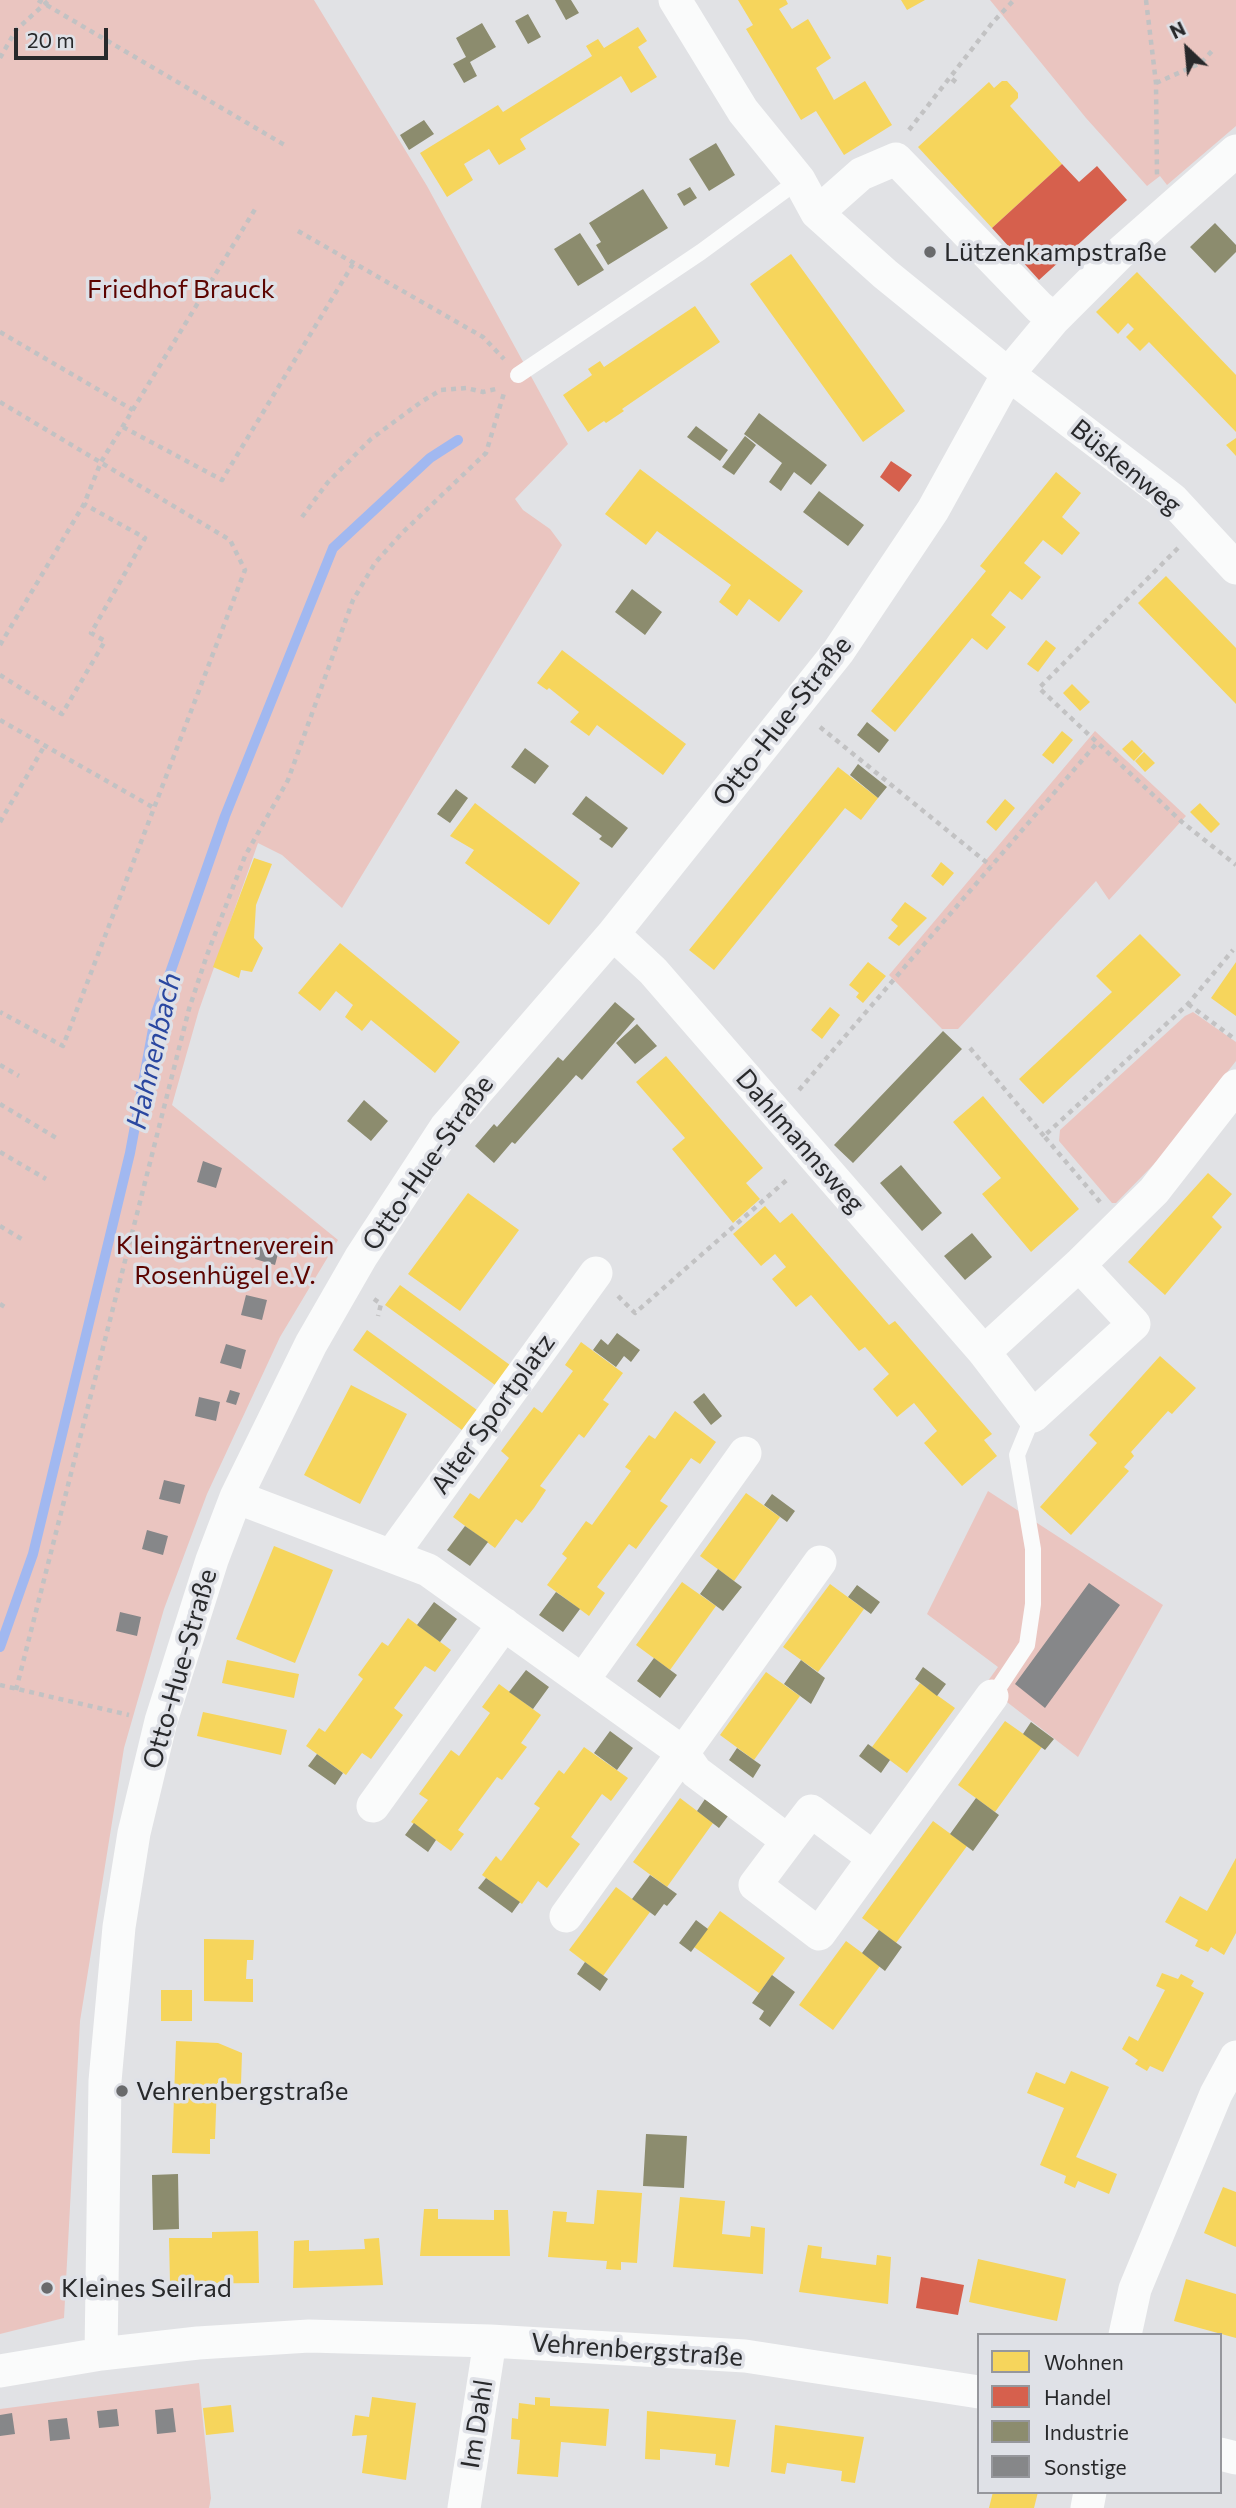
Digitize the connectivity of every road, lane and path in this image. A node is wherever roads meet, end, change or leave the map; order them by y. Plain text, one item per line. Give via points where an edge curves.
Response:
1 (38, 0) edge
2 (675, 0) edge
3 (1014, 0) edge
4 (1146, 0) edge
5 (48, 2) edge
6 (1212, 51) dead end
7 (0, 58) edge
8 (952, 79) junction
9 (957, 83) dead end
10 (1156, 83) junction
11 (288, 148) dead end
12 (1236, 151) edge
13 (896, 159) junction
14 (799, 180) junction
15 (257, 206) dead end
16 (1165, 211) junction
17 (817, 212) junction
18 (298, 231) dead end
19 (353, 264) junction
20 (1054, 319) junction
21 (0, 332) edge
22 (1008, 374) junction
23 (518, 375) joint
24 (0, 402) edge
25 (133, 410) junction
26 (122, 427) junction
27 (101, 462) junction
28 (84, 504) junction
29 (302, 517) dead end
30 (1198, 527) junction
31 (1236, 568) edge
32 (0, 645) edge
33 (0, 675) edge
34 (795, 706) junction
35 (0, 720) edge
36 (1097, 743) junction
37 (45, 746) junction
38 (154, 808) junction
39 (0, 822) edge
40 (1236, 865) edge
41 (991, 866) junction
42 (613, 934) junction
43 (1233, 950) dead end
44 (1188, 1004) junction
45 (0, 1012) edge
46 (1236, 1040) edge
47 (970, 1048) dead end
48 (0, 1065) edge
49 (19, 1076) dead end
50 (1236, 1086) edge
51 (0, 1104) edge
52 (778, 1115) junction
53 (1044, 1136) junction
54 (58, 1139) dead end
55 (0, 1152) edge
56 (814, 1156) junction
57 (46, 1179) dead end
58 (1119, 1225) junction
59 (0, 1226) edge
60 (25, 1241) dead end
61 (1079, 1265) junction
62 (596, 1273) joint
63 (0, 1304) edge
64 (8, 1309) dead end
65 (984, 1352) junction
66 (1033, 1416) junction
67 (745, 1453) dead end
68 (236, 1497) junction
69 (391, 1556) junction
70 (820, 1562) dead end
71 (504, 1624) junction
72 (583, 1680) junction
73 (0, 1685) edge
74 (16, 1690) junction
75 (995, 1691) joint
76 (161, 1721) junction
77 (682, 1752) junction
78 (373, 1806) dead end
79 (788, 1841) junction
80 (874, 1858) junction
81 (566, 1916) dead end
82 (1236, 2057) edge
83 (1125, 2333) edge
84 (490, 2341) junction
85 (101, 2354) junction
86 (0, 2371) edge
87 (977, 2392) edge
88 (464, 2508) edge

1 - 5 path
2 - 14 street via 743,111
3 - 8 path
4 - 10 path
5 - 7 path via 16,30
5 - 11 path
6 - 10 path via 1201,63
8 - 9 path
8 - 13 path via 905,135
10 - 16 path via 1157,182
12 - 16 street, Otto-Hue-Straße
13 - 17 street via 861,174
13 - 20 street via 962,234
14 - 17 street
14 - 23 lane
15 - 25 path
16 - 20 street, Otto-Hue-Straße
17 - 22 street via 897,272
18 - 19 path
19 - 23 path via 483,337
19 - 26 path via 222,480
20 - 22 street, Otto-Hue-Straße
21 - 25 path
22 - 30 street, Büskenweg via 1172,499
22 - 34 street, Otto-Hue-Straße via 933,510 838,652
24 - 27 path
25 - 26 path
26 - 27 path
27 - 28 path
27 - 38 path via 230,540 245,570
28 - 32 path
28 - 33 path via 145,538 91,634 105,641 62,714
29 - 74 path via 328,482 371,439 421,401 442,390 483,392 505,385 486,453 402,533 375,563 353,600 288,780 245,856 207,955 189,1009
30 - 31 street, Büskenweg
30 - 36 path via 1040,688
34 - 41 path
34 - 42 street, Otto-Hue-Straße
35 - 37 path
36 - 40 path
36 - 41 path
37 - 38 path
37 - 39 path
38 - 45 path via 63,1046
41 - 52 path
42 - 52 street, Dahlmannsweg via 653,971
42 - 68 street, Otto-Hue-Straße via 462,1108 400,1195 311,1344
43 - 44 path
44 - 46 path
44 - 53 path
47 - 53 path
48 - 49 path
50 - 58 street via 1154,1191
51 - 54 path
52 - 56 street, Dahlmannsweg
53 - 58 path
55 - 57 path
56 - 62 path via 635,1313
56 - 65 street, Dahlmannsweg
58 - 61 street
59 - 60 path
61 - 65 street
61 - 66 street via 1134,1324
62 - 69 street, Alter Sportplatz
63 - 64 path
65 - 66 street, Dahlmannsweg
66 - 75 lane via 1017,1455 1033,1549 1033,1604 1027,1645
67 - 72 street
68 - 69 street
68 - 76 street, Otto-Hue-Straße
69 - 71 street via 429,1570
70 - 77 street
71 - 72 street
71 - 78 street
72 - 77 street
73 - 74 path
74 - 76 path
75 - 80 street
76 - 85 street, Otto-Hue-Straße via 134,1833 119,1927 105,2081
77 - 79 street via 696,1772
77 - 81 street
79 - 80 street via 811,1811
79 - 80 street via 755,1885 818,1934
82 - 83 street via 1216,2094 1135,2289
84 - 85 street, Vehrenbergstraße via 309,2336
84 - 87 street, Vehrenbergstraße via 745,2356
84 - 88 street, Im Dahl
85 - 86 street, Vehrenbergstraße

